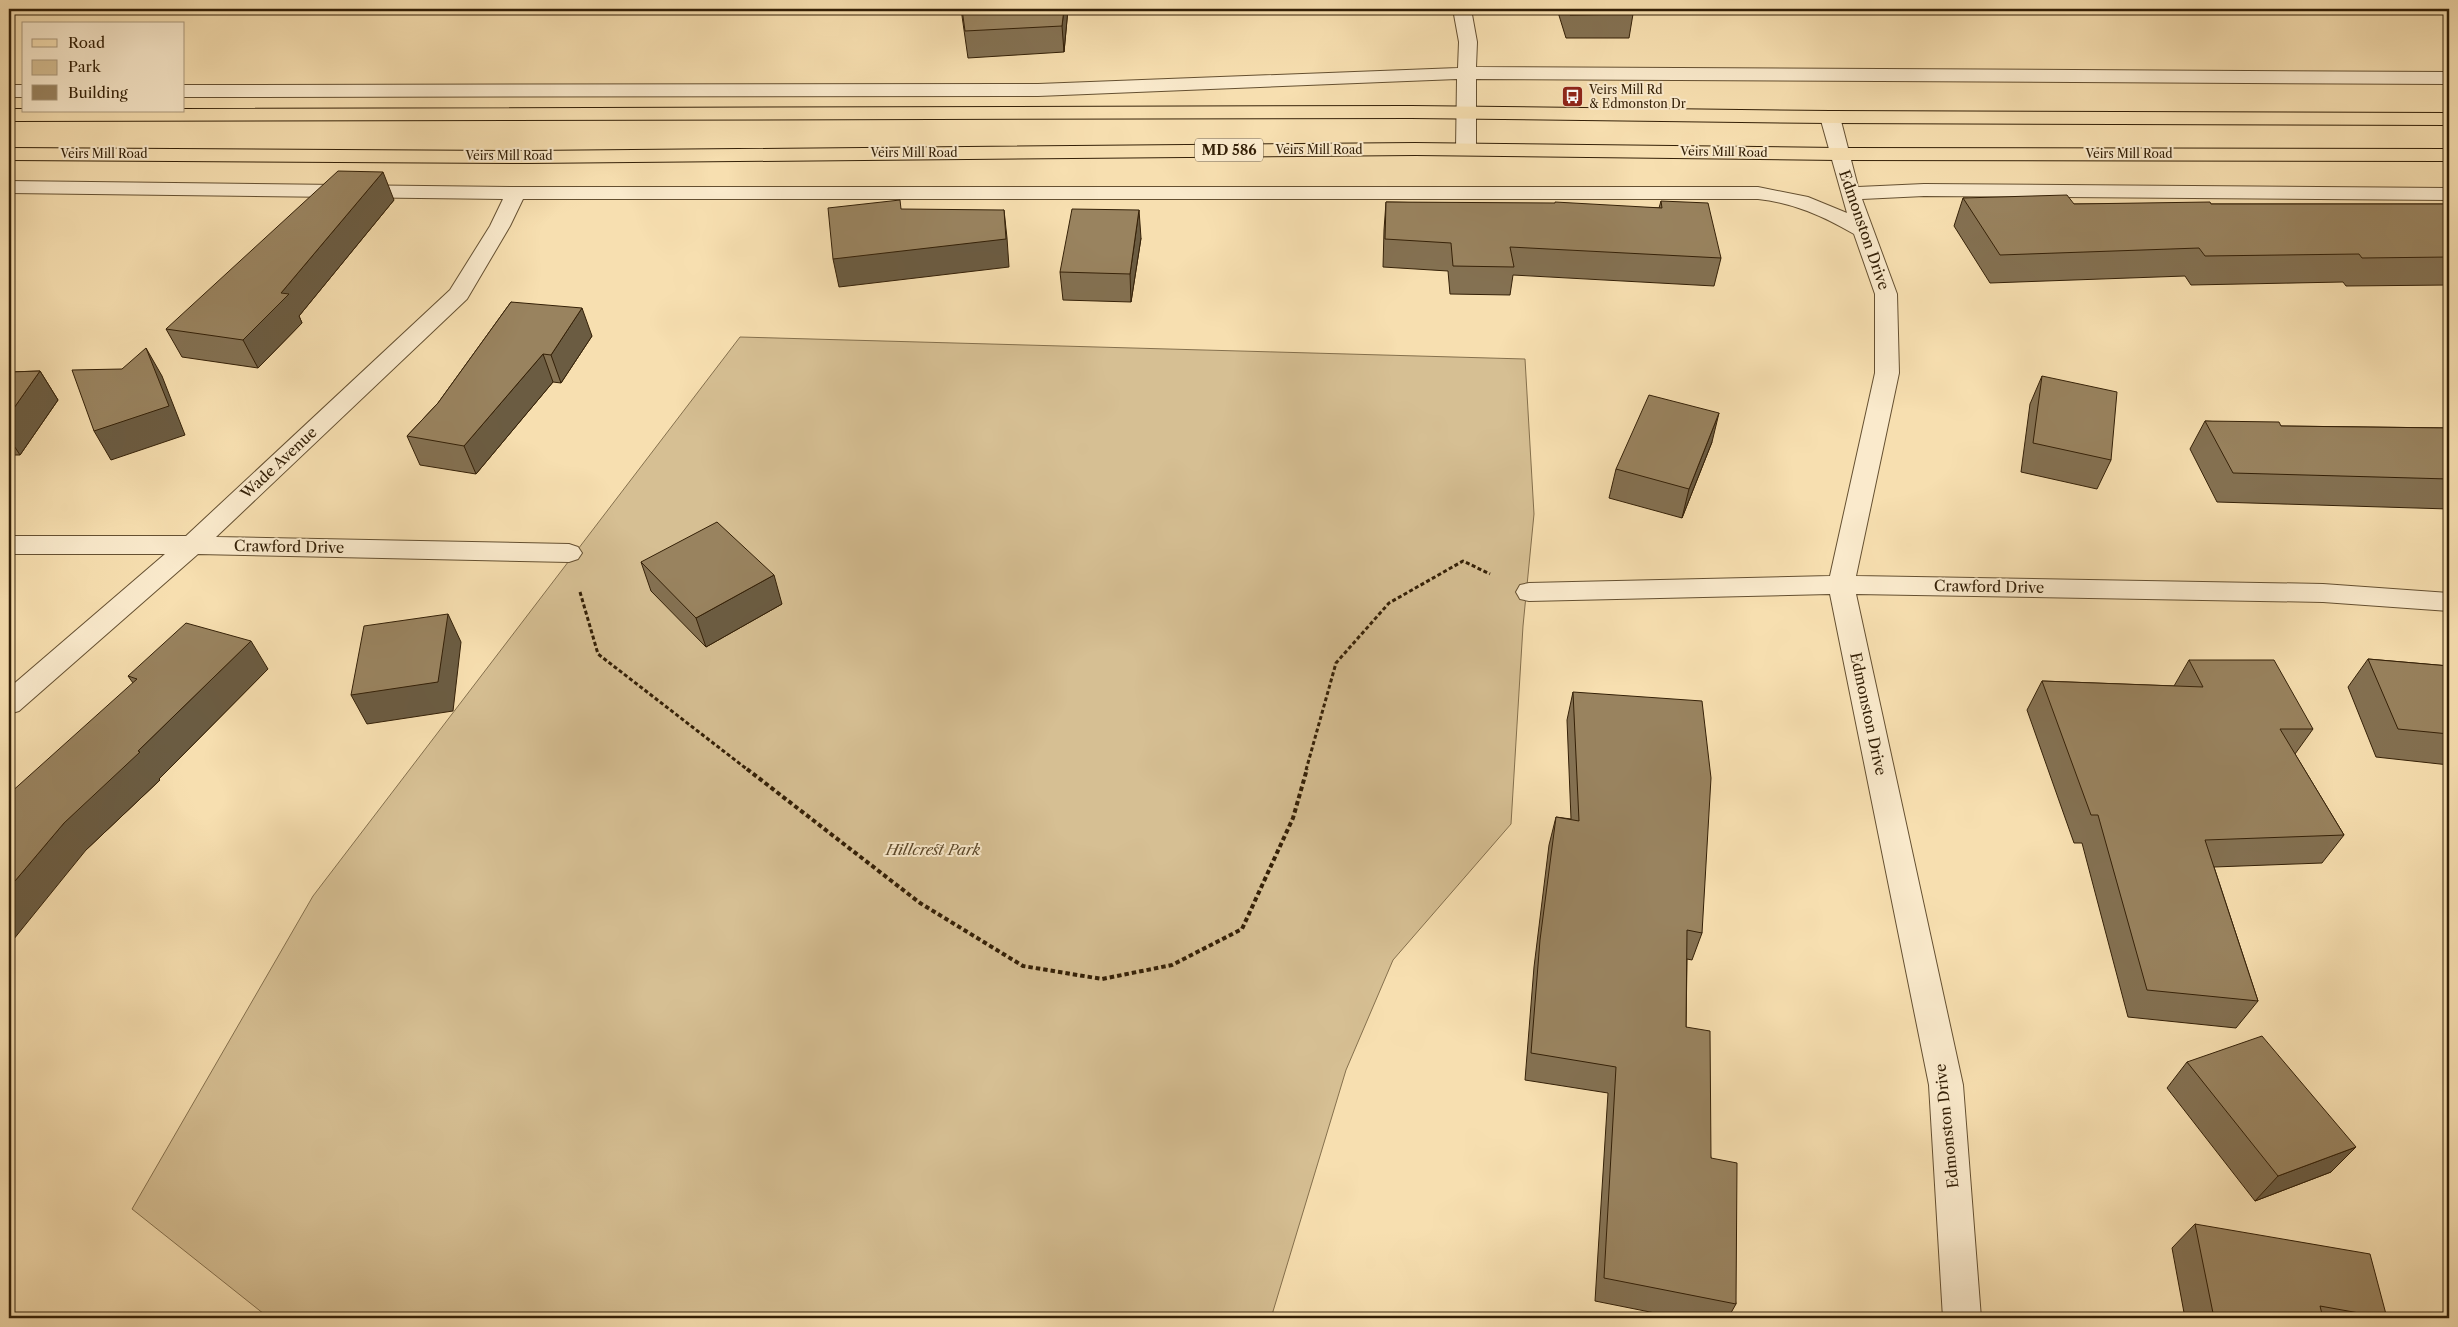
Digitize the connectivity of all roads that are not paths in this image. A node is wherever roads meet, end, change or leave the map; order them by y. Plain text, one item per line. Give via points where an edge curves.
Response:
1 (1462, 9) edge
2 (1466, 73) junction
3 (2449, 78) edge
4 (185, 90) edge
5 (9, 91) edge
6 (22, 91) edge
7 (1465, 112) junction
8 (9, 115) edge
9 (1830, 117) junction
10 (2449, 118) edge
11 (1466, 149) junction
12 (9, 154) edge
13 (1838, 154) junction
14 (2449, 155) edge
15 (9, 187) edge
16 (516, 193) junction
17 (1850, 193) junction
18 (2449, 194) edge
19 (1864, 231) junction
20 (192, 544) junction
21 (9, 545) edge
22 (569, 553) road end
23 (1841, 585) junction
24 (1530, 592) road end
25 (2449, 602) edge
26 (9, 704) edge
27 (1962, 1318) edge

1 - 2 street via 1468,42
2 - 3 street
2 - 4 street via 1038,90
2 - 7 street
5 - 6 street
7 - 8 main road
7 - 9 main road
7 - 11 street
9 - 10 main road
9 - 13 street, Edmonston Drive
11 - 12 main road, Veirs Mill Road / MD 586 via 528,157
11 - 13 main road, Veirs Mill Road / MD 586
13 - 14 main road, Veirs Mill Road / MD 586
13 - 17 street, Edmonston Drive
15 - 16 street
16 - 19 street via 1758,193 1803,200
16 - 20 street, Wade Avenue via 500,226 458,294
17 - 18 street via 1924,190
17 - 19 street, Edmonston Drive
19 - 23 street, Edmonston Drive via 1886,294 1887,373
20 - 21 street, Crawford Drive
20 - 22 street, Crawford Drive
20 - 26 street, Wade Avenue
23 - 24 street, Crawford Drive
23 - 25 street, Crawford Drive via 2323,593
23 - 27 street, Edmonston Drive via 1946,1085

